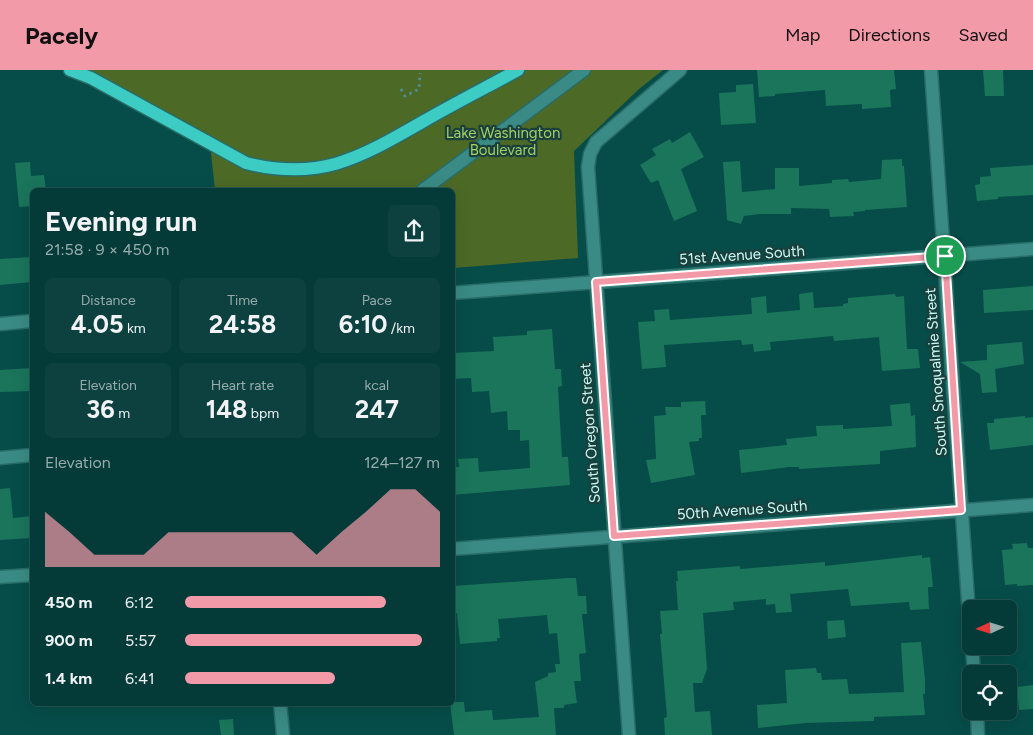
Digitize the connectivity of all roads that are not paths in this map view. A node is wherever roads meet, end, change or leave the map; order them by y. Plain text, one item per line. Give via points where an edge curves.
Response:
1 (70, 70) edge
2 (518, 70) edge
3 (584, 70) edge
4 (680, 70) edge
5 (931, 70) edge
6 (426, 188) edge
7 (1033, 249) edge
8 (945, 256) junction
9 (596, 282) junction
10 (455, 293) edge
11 (30, 322) edge
12 (0, 324) edge
13 (30, 456) edge
14 (0, 458) edge
15 (1033, 505) edge
16 (961, 510) junction
17 (614, 536) junction
18 (455, 549) edge
19 (30, 575) edge
20 (0, 577) edge
21 (968, 600) edge
22 (280, 706) edge
23 (977, 720) edge
24 (283, 735) edge
25 (629, 735) edge
26 (978, 735) edge

1 - 2 main road via 91,78 246,163 292,170 317,169 345,162
3 - 6 street
4 - 9 street, South Oregon Street via 596,142 590,154 588,167
5 - 8 street, South Snoqualmie Street
7 - 8 street, 51st Avenue South
8 - 9 street, 51st Avenue South
8 - 16 street, South Snoqualmie Street
9 - 10 street, 51st Avenue South
9 - 17 street, South Oregon Street
11 - 12 street
13 - 14 street
15 - 16 street, 50th Avenue South
16 - 17 street, 50th Avenue South
16 - 21 street, South Snoqualmie Street
17 - 18 street, 50th Avenue South
17 - 25 street, South Oregon Street
19 - 20 street
22 - 24 street
23 - 26 street

